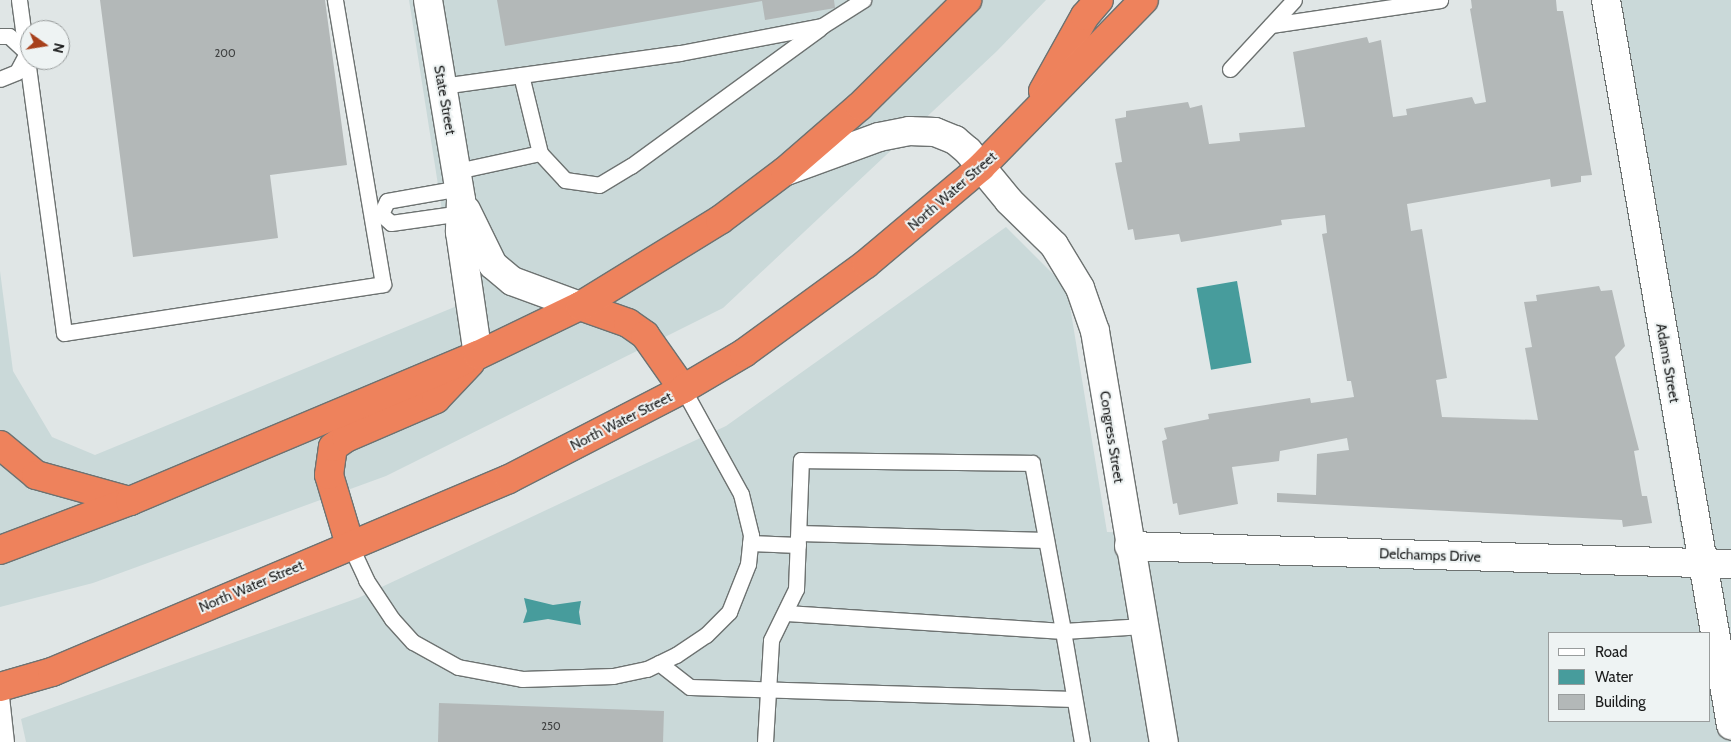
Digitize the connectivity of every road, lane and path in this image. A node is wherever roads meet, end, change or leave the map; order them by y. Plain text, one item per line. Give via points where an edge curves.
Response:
1 (19, 0) edge
2 (335, 0) edge
3 (428, 0) edge
4 (863, 0) edge
5 (1099, 0) edge
6 (1144, 0) edge
7 (1294, 0) edge
8 (1440, 0) edge
9 (1606, 0) edge
10 (959, 3) edge
11 (22, 20) edge
12 (1271, 25) junction
13 (822, 26) junction
14 (0, 36) edge
15 (20, 46) edge
16 (20, 66) edge
17 (1230, 69) dead end
18 (29, 70) edge
19 (521, 75) junction
20 (0, 79) edge
21 (442, 86) junction
22 (1026, 123) junction
23 (540, 154) junction
24 (981, 167) junction
25 (785, 171) junction
26 (460, 193) junction
27 (376, 215) junction
28 (580, 306) junction
29 (478, 355) junction
30 (683, 389) junction
31 (0, 445) edge
32 (130, 501) junction
33 (798, 539) junction
34 (1046, 540) junction
35 (750, 543) junction
36 (350, 545) junction
37 (1129, 546) junction
38 (0, 550) edge
39 (1703, 563) junction
40 (1731, 564) edge
41 (786, 613) junction
42 (1144, 626) junction
43 (1063, 632) junction
44 (659, 663) junction
45 (0, 687) edge
46 (768, 689) junction
47 (1074, 698) junction
48 (1731, 726) edge
49 (6, 742) edge
50 (765, 742) edge
51 (1082, 742) edge
52 (1164, 742) edge

1 - 11 lane
2 - 27 lane
3 - 21 street, State Street
4 - 13 lane
5 - 22 highway via 1085,16
6 - 22 highway, North Water Street
7 - 12 lane
8 - 12 lane
9 - 39 street, Adams Street
10 - 25 highway via 860,106
12 - 17 lane
13 - 19 lane via 680,53
13 - 23 lane via 631,166 598,185 565,180
14 - 15 lane via 9,36
16 - 20 lane via 17,72
18 - 27 lane via 64,333 383,284
19 - 21 lane
19 - 23 lane
21 - 26 street, State Street
22 - 24 highway, North Water Street
23 - 26 lane
24 - 25 street, Congress Street via 955,140 935,132 909,131 879,137
24 - 30 highway, North Water Street via 866,264 744,353
24 - 37 street, Congress Street via 1054,246 1080,288 1095,332
25 - 28 highway via 720,220
26 - 27 lane via 387,201
26 - 27 lane via 391,223
26 - 28 street, State Street via 493,265 512,281
26 - 29 street, State Street via 460,232
28 - 29 highway
28 - 30 highway via 628,323 645,335
29 - 32 highway
29 - 36 highway via 436,399 346,438 333,447 328,460 329,475
30 - 35 lane via 741,494
30 - 36 highway, North Water Street via 509,479
31 - 32 highway via 36,475
32 - 38 highway
33 - 34 lane
33 - 34 lane via 801,460 1032,463
33 - 35 lane
33 - 41 lane via 796,589
34 - 43 lane
35 - 44 lane via 748,564 729,612 706,635
36 - 44 lane via 366,580 392,619 413,642 458,667 522,678 613,676
36 - 45 highway, North Water Street via 52,672
37 - 39 street, Delchamps Drive
37 - 42 street, Congress Street
39 - 40 street, Delchamps Drive
39 - 48 street, Adams Street
41 - 43 lane
41 - 46 lane via 771,640
42 - 43 lane
42 - 52 street, Congress Street
43 - 47 lane
44 - 46 lane via 690,687
45 - 49 lane
46 - 47 lane
46 - 50 lane
47 - 51 lane

